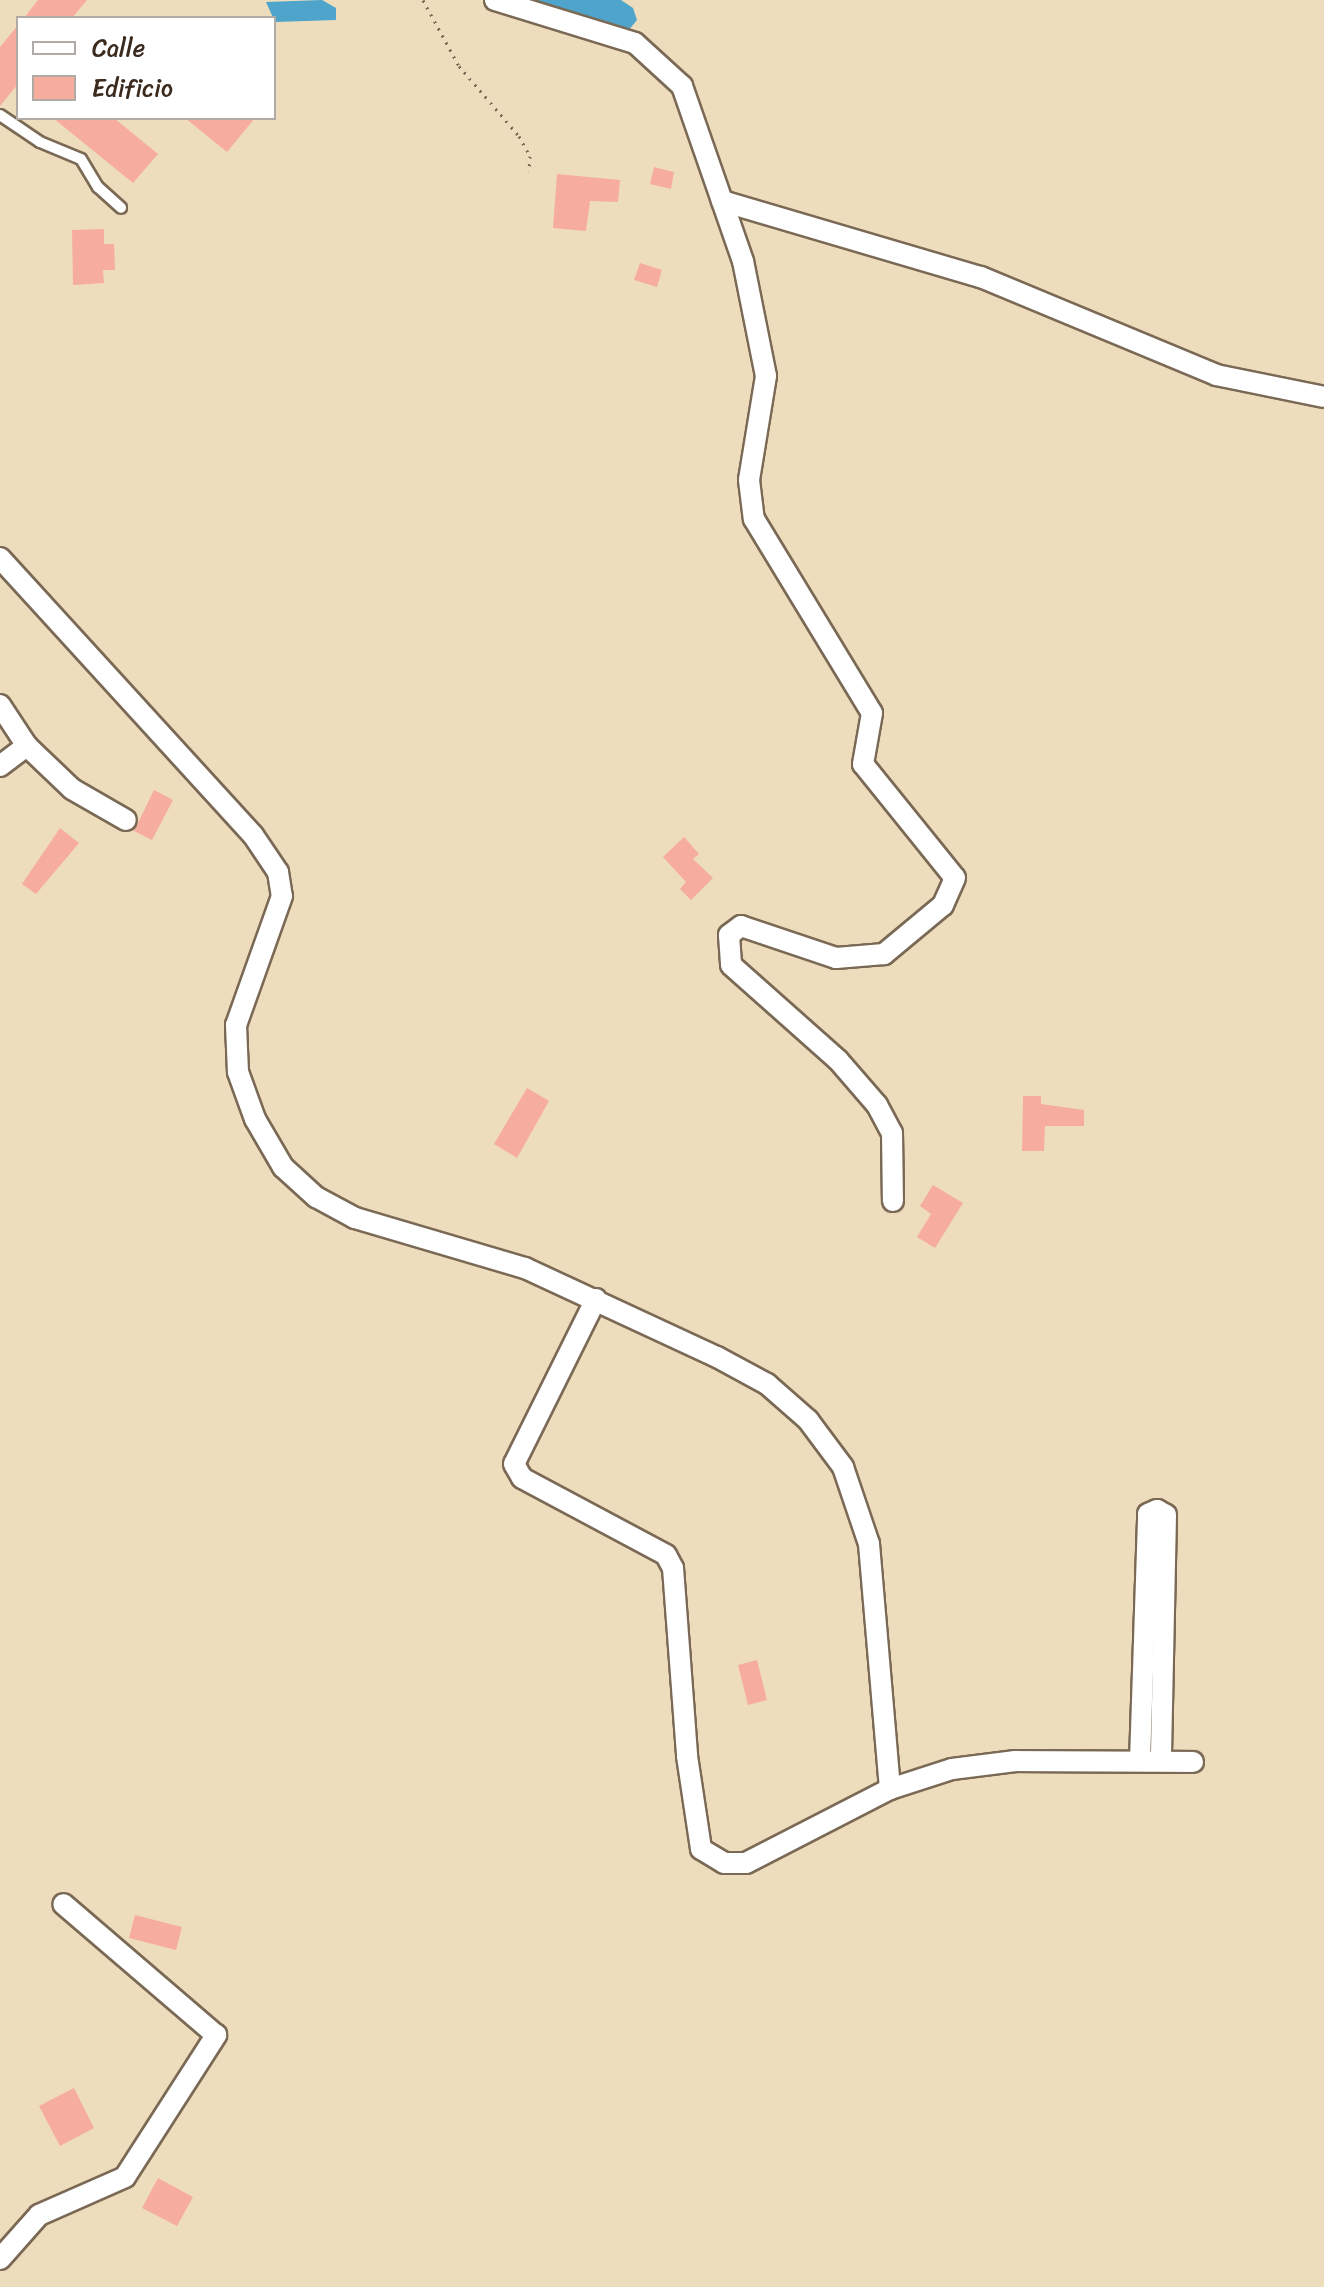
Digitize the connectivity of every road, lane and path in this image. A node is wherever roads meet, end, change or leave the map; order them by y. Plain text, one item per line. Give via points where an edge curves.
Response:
1 (423, 0) edge
2 (503, 1) edge
3 (0, 115) edge
4 (529, 172) dead end
5 (722, 201) junction
6 (121, 208) dead end
7 (1324, 397) edge
8 (0, 558) edge
9 (0, 705) edge
10 (27, 746) junction
11 (0, 766) edge
12 (126, 820) dead end
13 (893, 1201) dead end
14 (596, 1299) junction
15 (1140, 1761) junction
16 (1161, 1761) junction
17 (1193, 1762) dead end
18 (890, 1789) junction
19 (63, 1904) dead end
20 (0, 2259) edge

1 - 4 path via 459,66 519,136 530,156
2 - 5 street via 635,43 682,86
3 - 6 lane via 40,142 81,159 98,187
5 - 7 street via 981,277 1216,375
5 - 13 street via 743,261 766,376 749,480 754,519 872,713 863,764 955,878 943,905 884,954 836,958 741,926 729,935 727,948 731,965 838,1060 877,1105 892,1133
8 - 14 street via 253,835 278,872 282,896 236,1025 238,1072 255,1119 283,1167 316,1197 355,1218 525,1268
9 - 10 street
10 - 11 street
10 - 12 street via 72,789
14 - 18 street via 767,1384 808,1420 843,1467 869,1544
14 - 18 street via 514,1464 522,1478 666,1555 673,1568 692,1815 701,1849 724,1863 746,1863
15 - 16 street
15 - 16 street via 1148,1514 1157,1510 1166,1515
15 - 18 street via 1015,1761 952,1769
16 - 17 street
19 - 20 street via 216,2035 125,2177 39,2215

